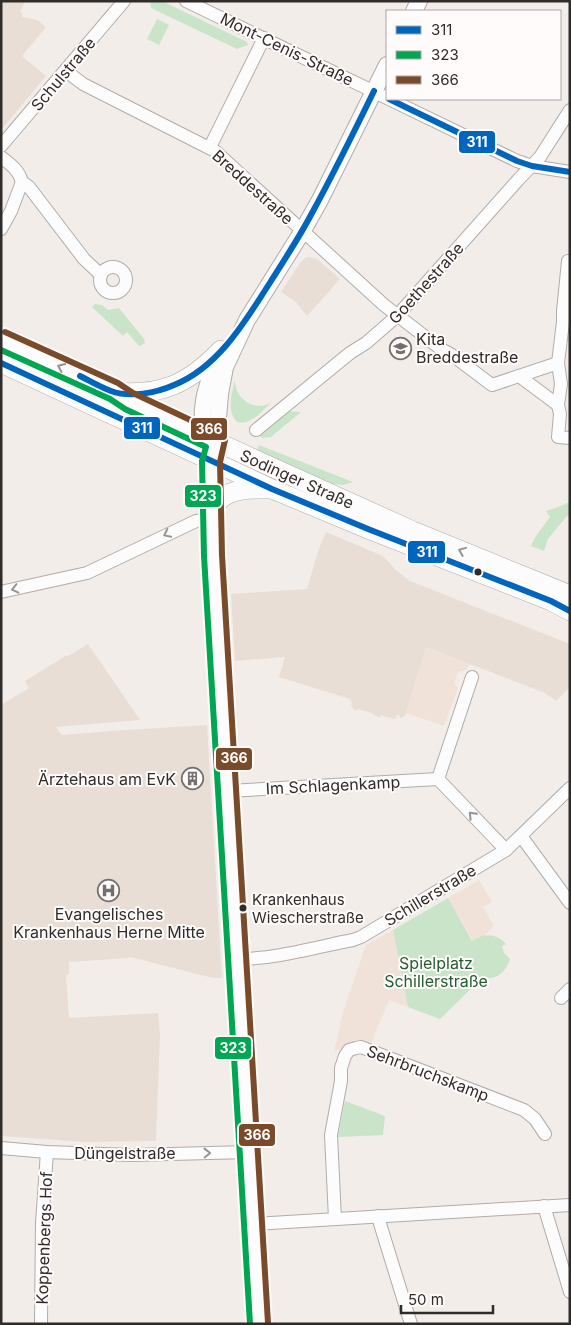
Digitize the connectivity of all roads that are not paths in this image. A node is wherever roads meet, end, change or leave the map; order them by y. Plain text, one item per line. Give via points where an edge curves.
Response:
1 (124, 1) edge
2 (186, 1) edge
3 (264, 38) junction
4 (66, 71) junction
5 (386, 72) edge
6 (383, 96) edge
7 (391, 100) edge
8 (570, 110) edge
9 (1, 146) edge
10 (210, 147) junction
11 (1, 157) edge
12 (532, 166) junction
13 (570, 172) edge
14 (22, 182) junction
15 (1, 229) edge
16 (302, 232) junction
17 (568, 261) dead end
18 (101, 275) dead end
19 (398, 316) junction
20 (246, 320) junction
21 (1, 340) edge
22 (221, 350) junction
23 (1, 363) edge
24 (558, 363) junction
25 (519, 376) junction
26 (114, 391) junction
27 (558, 405) junction
28 (256, 430) dead end
29 (570, 438) edge
30 (210, 439) junction
31 (211, 461) junction
32 (272, 489) junction
33 (213, 514) junction
34 (1, 592) edge
35 (570, 595) edge
36 (570, 611) edge
37 (472, 677) dead end
38 (438, 779) junction
39 (570, 788) edge
40 (228, 791) junction
41 (521, 836) junction
42 (506, 850) junction
43 (570, 904) edge
44 (238, 959) junction
45 (545, 1134) dead end
46 (1, 1148) edge
47 (46, 1152) junction
48 (249, 1152) junction
49 (570, 1205) edge
50 (544, 1206) junction
51 (378, 1216) junction
52 (335, 1218) junction
53 (254, 1224) junction
54 (570, 1292) edge
55 (41, 1324) edge
56 (259, 1324) edge
57 (411, 1324) edge

1 - 4 street, Schulstraße
2 - 3 street, Mont-Cenis-Straße
3 - 6 street, Mont-Cenis-Straße
3 - 10 street
4 - 9 street, Schulstraße
4 - 10 street, Breddestraße via 83,84
5 - 6 street
6 - 16 street
7 - 12 street, Mont-Cenis-Straße
8 - 12 street, Goethestraße
10 - 16 street, Breddestraße
11 - 14 street via 17,171
12 - 13 street, Mont-Cenis-Straße
12 - 19 street, Goethestraße
14 - 15 street
14 - 18 street via 84,259
16 - 19 street, Breddestraße
16 - 20 street
17 - 24 street
19 - 25 street, Breddestraße via 497,389
19 - 28 street, Goethestraße
20 - 22 street
20 - 30 street via 228,358
26 -> 21 main road, Sodinger Straße
22 - 26 main road via 182,382 160,390
22 - 30 street via 204,397 202,414
23 - 31 main road, Sodinger Straße
24 - 25 street, Breddestraße
24 - 27 street via 561,384
25 - 27 street
26 - 30 main road, Sodinger Straße
27 - 29 street via 558,436
30 - 31 street
35 -> 30 main road, Sodinger Straße via 413,531
31 - 32 main road, Sodinger Straße
31 - 33 street
32 - 33 main road via 231,493 222,498
32 - 36 main road, Sodinger Straße
33 -> 34 street via 87,573
33 - 40 street
37 - 38 street
38 - 40 street, Im Schlagenkamp
42 -> 38 street
39 - 41 street, Schillerstraße
40 - 44 street
41 - 42 street, Schillerstraße
41 - 43 street
42 - 44 street, Schillerstraße via 361,937 282,954
44 - 48 street
45 - 52 street, Sehrbruchskamp via 524,1110 361,1047 349,1050 341,1068 331,1135
46 - 47 street, Düngelstraße
47 -> 48 street, Düngelstraße via 132,1155
47 - 55 street, Koppenbergs Hof
48 - 53 street
49 - 50 street
50 - 51 street
50 - 54 street
51 - 52 street
51 - 57 street
52 - 53 street
53 - 56 street

